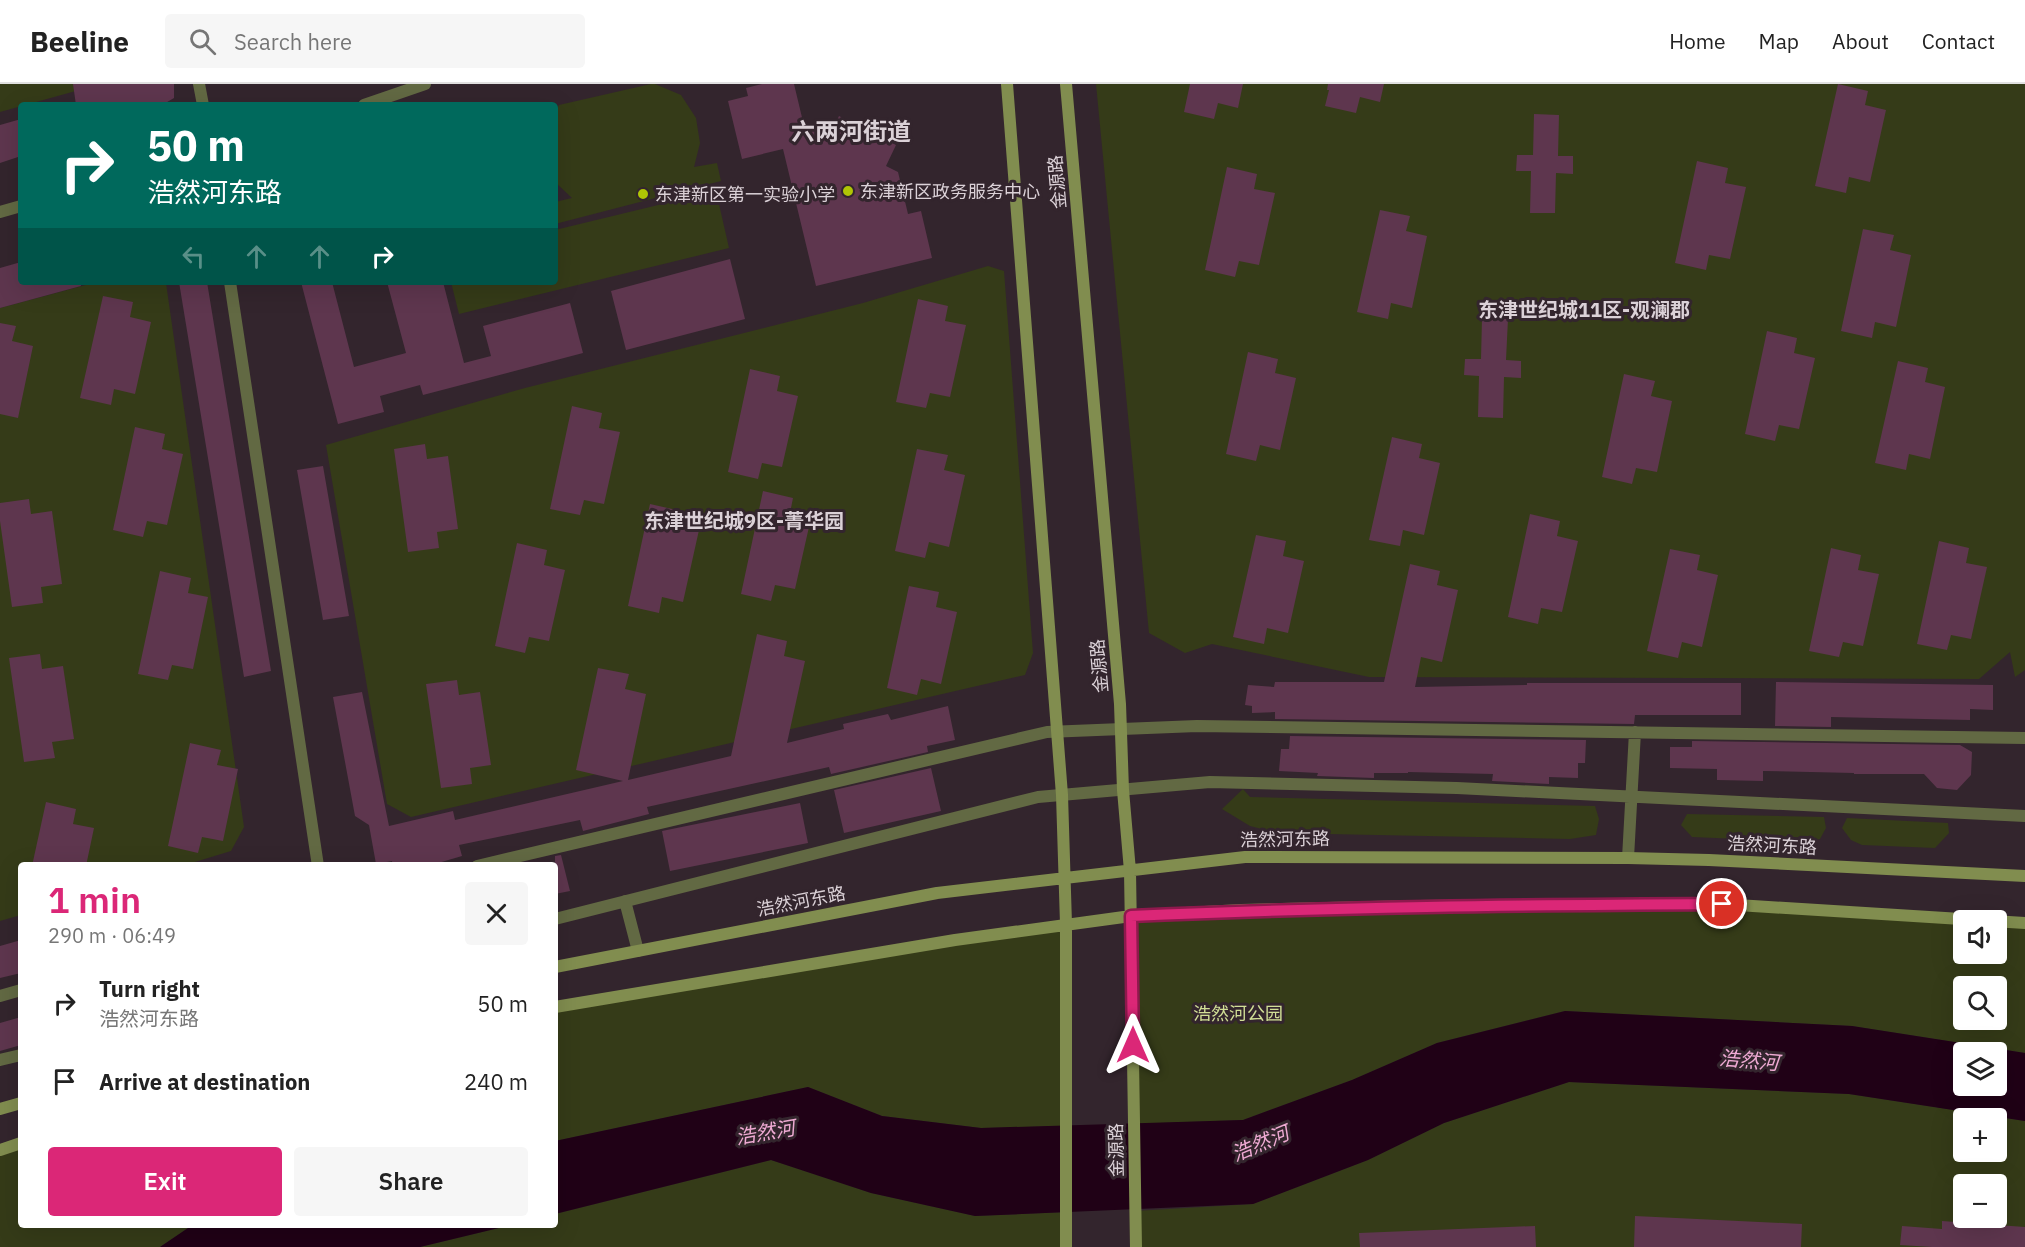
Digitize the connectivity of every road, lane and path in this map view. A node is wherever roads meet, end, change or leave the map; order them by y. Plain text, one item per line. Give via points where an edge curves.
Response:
1 (199, 84) edge
2 (426, 84) edge
3 (1007, 84) edge
4 (1066, 84) edge
5 (202, 102) edge
6 (373, 102) edge
7 (18, 208) edge
8 (0, 212) edge
9 (230, 285) edge
10 (1121, 729) junction
11 (1058, 732) junction
12 (1635, 732) junction
13 (2025, 738) edge
14 (1123, 790) junction
15 (1062, 795) junction
16 (1632, 797) junction
17 (2025, 816) edge
18 (1628, 858) junction
19 (317, 862) edge
20 (494, 862) edge
21 (1130, 870) junction
22 (2025, 876) edge
23 (1064, 878) junction
24 (625, 901) junction
25 (1131, 916) junction
26 (558, 918) edge
27 (2025, 923) edge
28 (1066, 924) junction
29 (638, 951) junction
30 (558, 966) edge
31 (18, 991) edge
32 (0, 996) edge
33 (558, 1006) edge
34 (18, 1056) edge
35 (0, 1060) edge
36 (18, 1104) edge
37 (0, 1109) edge
38 (18, 1144) edge
39 (0, 1150) edge
40 (1066, 1247) edge
41 (1136, 1247) edge

1 - 5 street
2 - 6 street
3 - 11 main road
4 - 10 main road, 金源路
7 - 8 street
9 - 19 street
10 - 11 street
10 - 12 street via 1197,726
10 - 14 main road, 金源路
11 - 15 main road
11 - 20 street
12 - 13 street
12 - 16 street
14 - 15 street
14 - 16 street via 1210,782
14 - 21 main road, 金源路
15 - 23 main road
15 - 24 street via 1038,797
16 - 17 street
16 - 18 street
18 - 21 main road, 浩然河东路 via 1245,857
18 - 22 main road, 浩然河东路
21 - 23 main road, 浩然河东路
21 - 25 main road, 金源路
23 - 28 main road
23 - 29 main road, 浩然河东路 via 937,893
24 - 26 street
24 - 29 street
25 - 27 main road via 1417,906 1722,904
25 - 28 main road
25 - 41 main road, 金源路
28 - 33 main road
28 - 40 main road
29 - 30 main road, 浩然河东路
31 - 32 street
34 - 35 street
36 - 37 main road
38 - 39 main road

